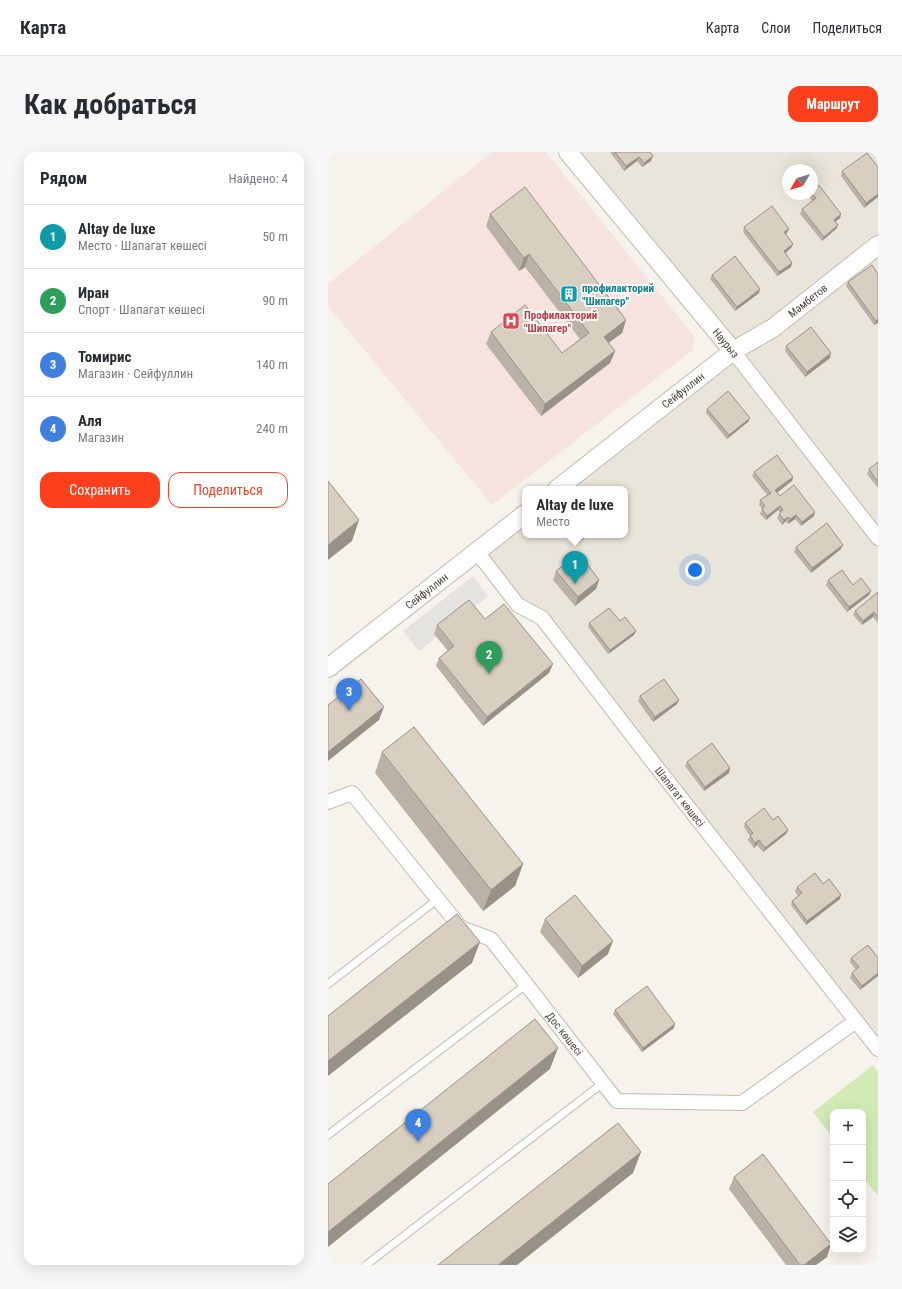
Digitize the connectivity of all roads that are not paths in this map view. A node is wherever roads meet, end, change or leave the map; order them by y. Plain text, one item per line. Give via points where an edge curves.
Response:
1 (568, 152) edge
2 (878, 245) edge
3 (733, 351) junction
4 (561, 486) edge
5 (522, 516) edge
6 (878, 538) edge
7 (477, 552) junction
8 (328, 668) edge
9 (328, 802) edge
10 (438, 899) junction
11 (328, 984) edge
12 (527, 984) junction
13 (856, 1021) junction
14 (878, 1049) edge
15 (603, 1083) junction
16 (328, 1135) edge
17 (366, 1265) edge

1 - 3 street, Наурыз
2 - 3 street, Мәмбетов via 773,328
3 - 4 street, Сейфуллин
3 - 6 street, Наурыз
5 - 7 street, Сейфуллин
7 - 8 street, Сейфуллин
7 - 13 street, Шапагат көшесі via 518,605 542,618
9 - 10 street, Дос көшесі via 352,793
10 - 11 lane
10 - 12 street, Дос көшесі via 461,928 491,939
12 - 15 street, Дос көшесі
12 - 16 lane
13 - 14 street, Шапагат көшесі
13 - 15 street, Дос көшесі via 742,1103 617,1101
15 - 17 lane

